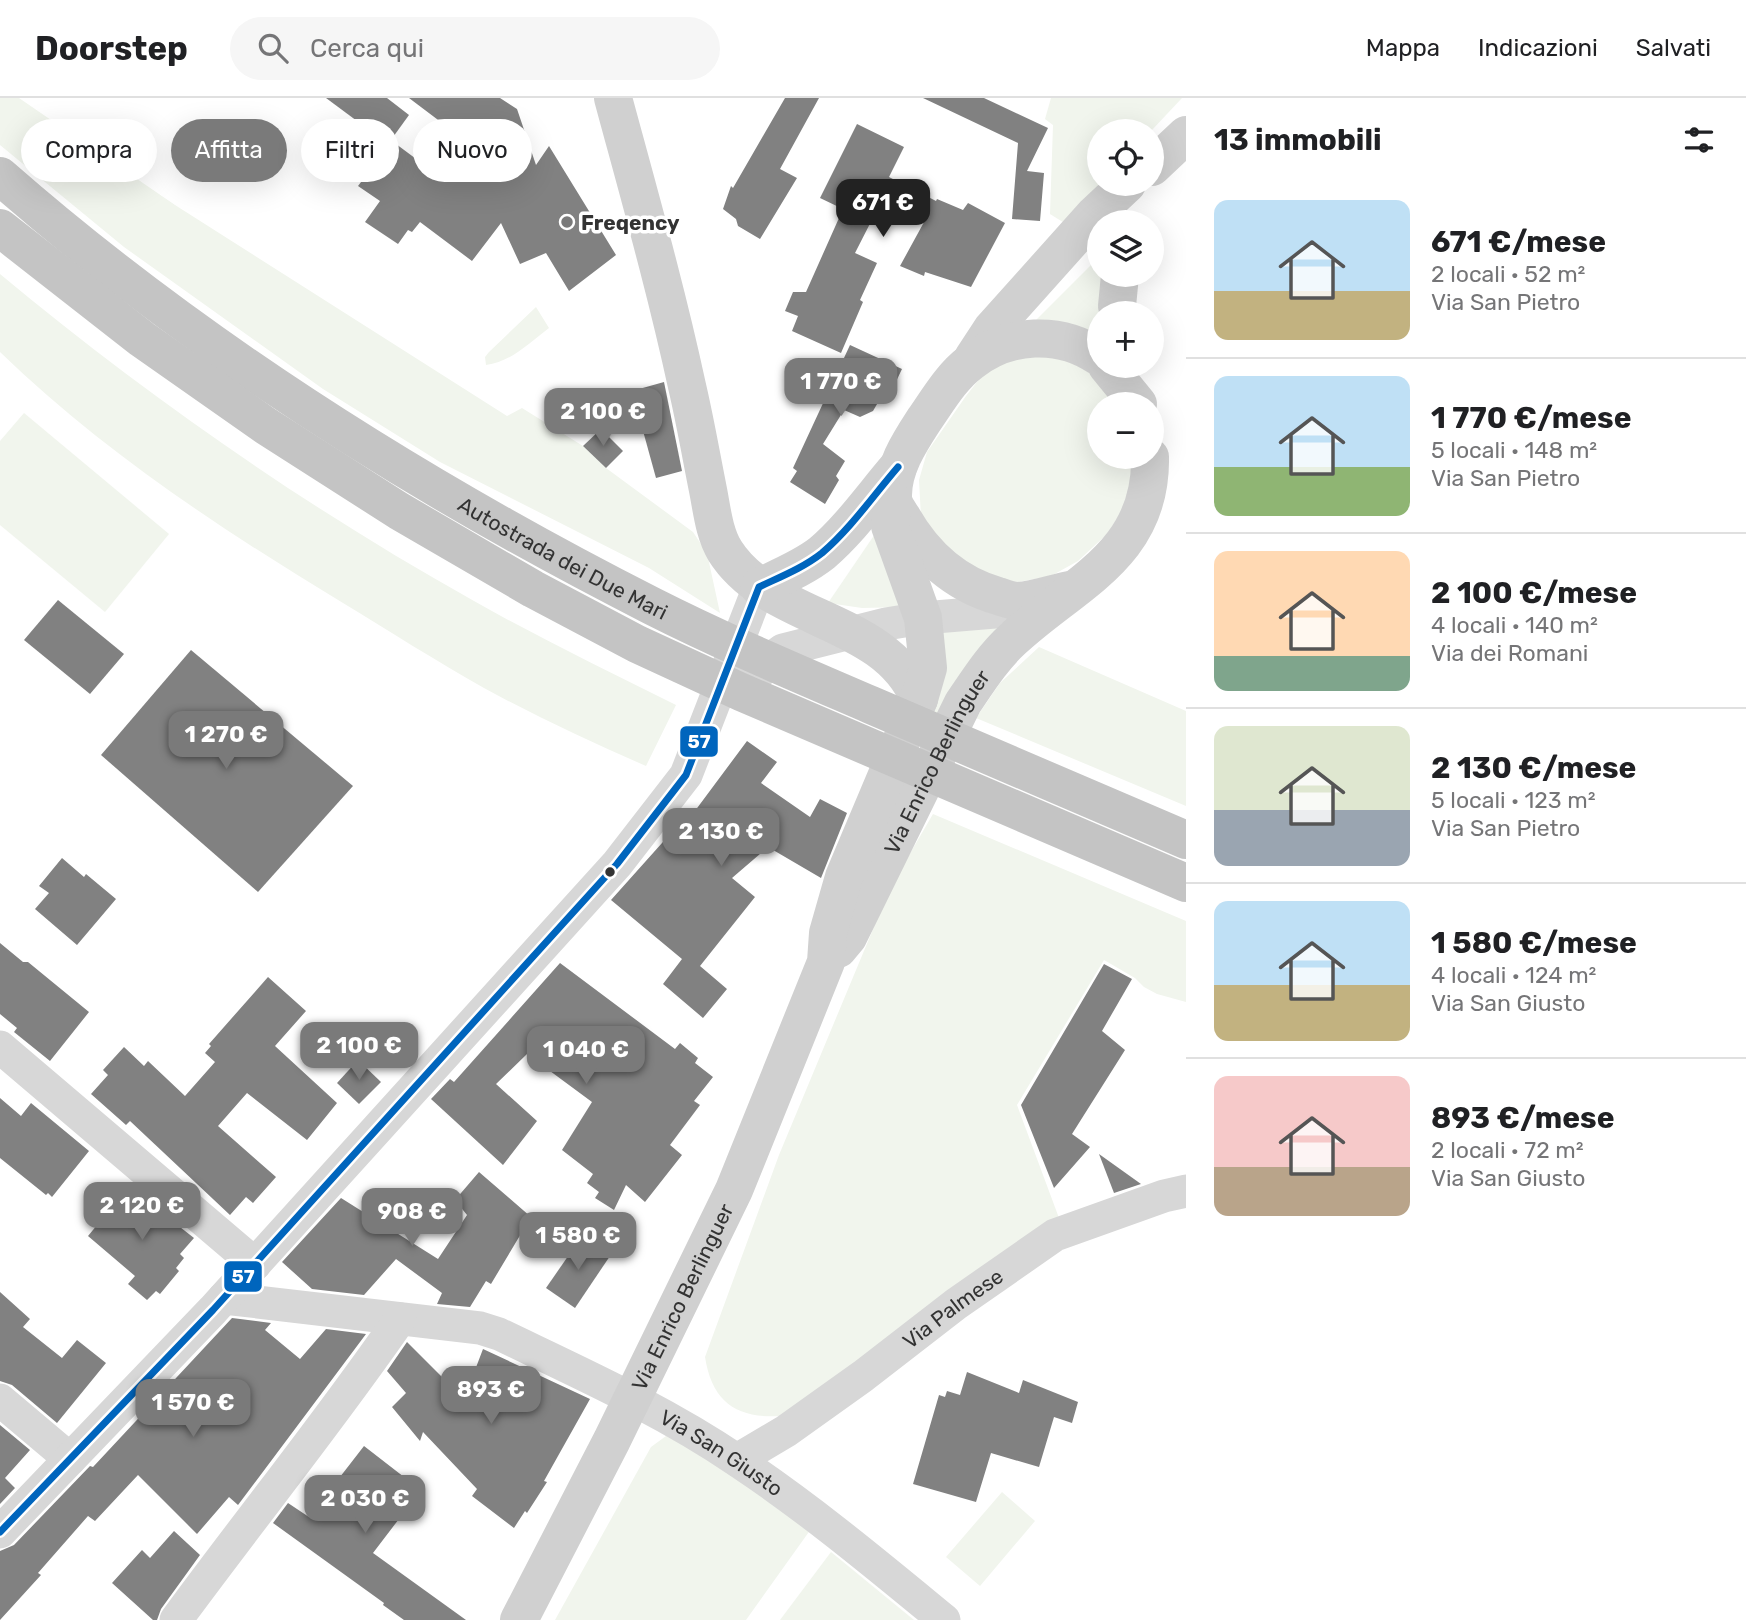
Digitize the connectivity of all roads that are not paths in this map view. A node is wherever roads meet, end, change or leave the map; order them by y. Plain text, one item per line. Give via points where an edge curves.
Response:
1 (613, 98) edge
2 (1186, 135) edge
3 (1164, 156) edge
4 (0, 176) edge
5 (1114, 196) edge
6 (0, 228) edge
7 (1087, 351) edge
8 (970, 363) junction
9 (1118, 378) edge
10 (1130, 392) edge
11 (1149, 469) edge
12 (895, 484) junction
13 (759, 587) junction
14 (1079, 588) junction
15 (1016, 601) junction
16 (923, 618) junction
17 (851, 634) junction
18 (919, 699) junction
19 (686, 775) junction
20 (1186, 840) edge
21 (1186, 883) edge
22 (826, 962) junction
23 (0, 1047) edge
24 (1186, 1191) edge
25 (255, 1264) junction
26 (224, 1298) junction
27 (400, 1319) junction
28 (632, 1398) junction
29 (0, 1400) edge
30 (70, 1460) junction
31 (737, 1460) junction
32 (0, 1532) edge
33 (176, 1620) edge
34 (519, 1620) edge
35 (944, 1620) edge

1 - 13 main road via 660,273 720,540
2 - 3 main road
4 - 20 highway, Autostrada dei Due Mari via 164,307 288,394 553,554 759,656
5 - 8 main road via 992,329
6 - 21 highway, Autostrada dei Due Mari via 142,339 267,426 399,511 533,589 660,655
7 - 8 main road via 1063,339 1030,338 1002,343
8 - 12 main road via 911,439
9 - 10 main road
11 - 14 main road, Via Enrico Berlinguer via 1145,501 1132,531
12 - 13 main road via 820,554
12 - 15 main road via 918,541 937,563 963,582
12 - 16 main road, Via Enrico Berlinguer via 890,526
13 - 17 main road
13 - 19 street
14 - 15 main road
14 - 22 main road, Via Enrico Berlinguer via 1013,639 963,703 848,937
15 - 16 street via 995,612
16 - 17 street
16 - 18 main road, Via Enrico Berlinguer via 928,668
17 - 18 main road via 881,651 903,671
17 - 19 street via 783,650 765,663 703,762
18 - 22 main road, Via Enrico Berlinguer via 844,877 828,933
19 - 25 street via 617,864
22 - 28 main road, Via Enrico Berlinguer via 734,1190
23 - 25 street
24 - 31 street, Via Palmese via 1055,1235 786,1431
25 - 26 street
26 - 27 street, Via San Giusto
26 - 30 street
27 - 28 street, Via San Giusto via 499,1334
27 - 33 street via 352,1390
28 - 31 street, Via San Giusto
28 - 34 main road, Via Enrico Berlinguer
29 - 30 street
30 - 32 street
31 - 35 street, Via San Giusto via 832,1528

